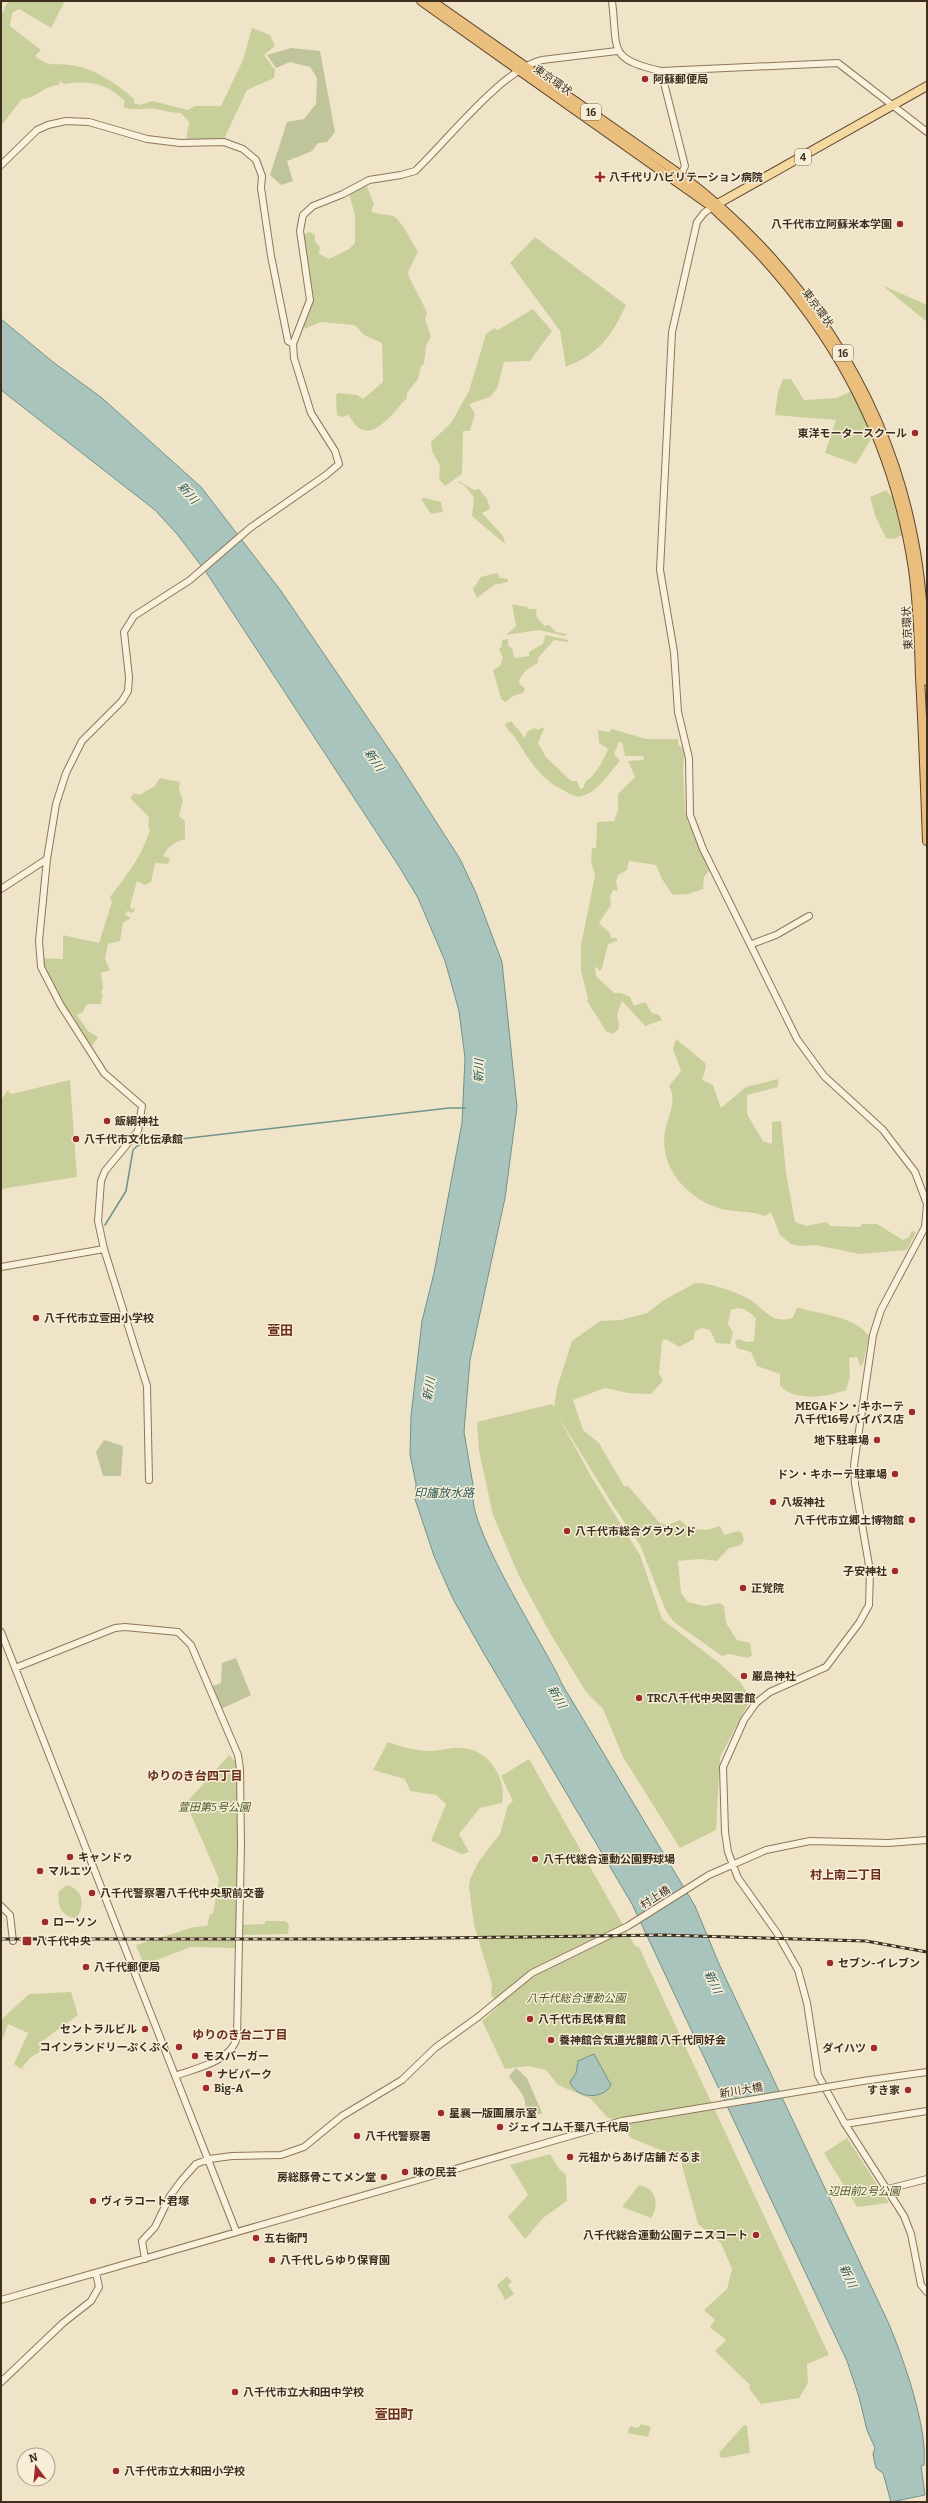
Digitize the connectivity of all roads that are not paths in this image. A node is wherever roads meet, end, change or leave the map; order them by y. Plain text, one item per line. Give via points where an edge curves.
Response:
1 (421, 1) edge
2 (432, 1) edge
3 (612, 1) edge
4 (617, 51) junction
5 (523, 68) junction
6 (661, 71) junction
7 (927, 86) edge
8 (892, 105) junction
9 (927, 132) edge
10 (1, 165) edge
11 (681, 175) junction
12 (715, 206) junction
13 (293, 344) junction
14 (927, 681) edge
15 (927, 841) edge
16 (47, 859) junction
17 (1, 889) edge
18 (809, 916) dead end
19 (752, 944) junction
20 (104, 1249) junction
21 (1, 1267) edge
22 (149, 1480) dead end
23 (1, 1632) edge
24 (15, 1668) junction
25 (927, 1840) edge
26 (732, 1864) junction
27 (1, 1906) edge
28 (13, 1941) dead end
29 (927, 2072) edge
30 (175, 2076) junction
31 (927, 2110) edge
32 (845, 2124) junction
33 (209, 2159) junction
34 (927, 2179) edge
35 (888, 2189) junction
36 (236, 2231) junction
37 (145, 2259) junction
38 (96, 2273) junction
39 (927, 2292) edge
40 (1, 2300) edge
41 (1, 2382) edge

1 - 5 highway, 東京環状 / 16
2 - 5 highway, 東京環状 / 16
3 - 4 street
4 - 5 street via 542,60
4 - 6 street via 625,59
5 - 11 highway, 東京環状 / 16
5 - 12 highway, 東京環状 / 16
5 - 13 street via 474,110 415,170 369,180 307,210 300,231 310,300
6 - 8 street via 838,63
6 - 11 street via 685,166
7 - 8 main road, 4
8 - 9 street
8 - 12 main road, 4
10 - 13 street via 37,130 66,121 89,122 147,139 191,144 229,142 243,149 251,155 261,170 271,256 286,323 286,335 288,341
11 - 12 highway, 東京環状 / 16
12 - 14 highway, 東京環状 / 16 via 763,247 818,314 844,355 877,420 896,472 913,535 922,596
12 - 15 highway, 東京環状 / 16 via 779,276 823,332 864,407 889,472 906,532 915,590
12 - 19 street via 704,213 697,222 672,332 660,570 674,652 678,712 689,763 690,815 703,849
13 - 16 street via 294,358 311,412 335,451 339,464 248,530 197,574 136,613 124,632 128,691 122,701 85,737 66,773 56,804
16 - 17 street
16 - 20 street via 39,941 41,967 60,1004 104,1072 142,1106 138,1131 105,1172 102,1181 98,1221
18 - 19 street via 776,935
19 - 26 street via 797,1039 810,1060 883,1130 916,1172 922,1187 927,1214 925,1227 913,1253 881,1310 869,1353 854,1461 854,1484 870,1572 869,1605 859,1623 826,1667 770,1692 756,1703 744,1720 723,1767 725,1832
20 - 21 street
20 - 22 street via 146,1386
23 - 24 street
24 - 30 street
24 - 30 street via 104,1631 121,1627 178,1632 191,1645 206,1686 238,1755 241,1844 237,2038 233,2049 224,2057
25 - 26 street, 村上橋 via 888,1843 810,1841 766,1850
26 - 32 street via 750,1897 777,1933 798,1970 807,2003 818,2075
26 - 33 street, 村上橋 via 694,1884 628,1926 532,1973 435,2048 402,2080 342,2116 304,2147 281,2155
27 - 28 street via 10,1915
29 - 36 street, 新川大橋, bridge via 622,2120
30 - 33 street
31 - 32 street
32 - 35 street
33 - 36 street
33 - 37 street via 196,2164 170,2196 155,2227 142,2241
34 - 35 street
35 - 39 street via 908,2226 920,2280
36 - 37 street, 新川大橋
37 - 38 street, 新川大橋
38 - 40 street, 新川大橋
38 - 41 street via 98,2287 91,2301 63,2323

